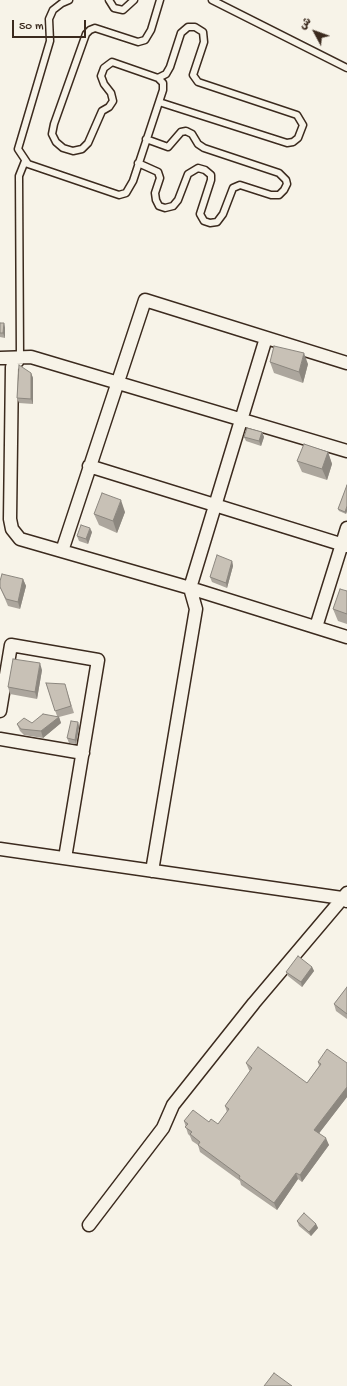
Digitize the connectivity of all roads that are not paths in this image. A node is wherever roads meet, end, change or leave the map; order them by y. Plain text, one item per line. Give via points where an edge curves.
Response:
1 (69, 0) edge
2 (109, 0) edge
3 (134, 0) edge
4 (160, 0) edge
5 (212, 0) edge
6 (347, 68) edge
7 (158, 78) junction
8 (159, 102) junction
9 (146, 139) junction
10 (26, 161) junction
11 (138, 163) junction
12 (266, 338) junction
13 (0, 358) edge
14 (20, 358) junction
15 (347, 363) edge
16 (116, 383) junction
17 (241, 420) junction
18 (347, 451) edge
19 (89, 466) junction
20 (215, 505) junction
21 (347, 528) edge
22 (344, 546) edge
23 (62, 551) junction
24 (190, 588) junction
25 (316, 627) junction
26 (347, 637) edge
27 (5, 644) edge
28 (0, 711) edge
29 (0, 739) edge
30 (83, 753) junction
31 (0, 849) edge
32 (65, 858) junction
33 (152, 871) junction
34 (345, 897) edge
35 (89, 1224) dead end

1 - 10 lane via 62,2 53,10 49,19 50,41 18,149
2 - 3 lane via 114,8 123,10
4 - 7 lane via 151,30 145,40 129,40 95,28 86,34 54,124 52,134 56,142 63,148 73,151 82,149 88,143 97,119 113,101 101,76 104,68 112,62
5 - 6 lane
7 - 8 lane via 163,83
7 - 8 lane via 166,74 170,67 181,33 188,27 195,27 203,32 204,42 193,75 198,82 293,113 304,125 298,138 286,143
8 - 9 lane
9 - 11 lane
9 - 11 lane via 168,147 186,131 204,148 279,173 287,184 279,195 240,185 233,188 223,214 217,222 210,223 204,221 200,214 211,180 211,175 205,170 198,168 188,174 178,200 173,206 165,208 159,206 156,200 155,193 160,178 158,172
10 - 11 lane via 36,167 119,195 126,193 130,188
10 - 14 lane via 19,176
12 - 15 street
12 - 16 street via 145,300
12 - 17 street
13 - 14 street
14 - 16 street via 31,357
14 - 23 street via 12,367 12,529 20,539
16 - 17 street
16 - 19 street
17 - 18 street
17 - 20 street
19 - 20 street
19 - 23 street
20 - 22 street
20 - 24 street
21 - 22 street
22 - 25 street
23 - 24 street
24 - 25 street
24 - 33 street via 196,609
25 - 26 street
27 - 28 street
27 - 30 street via 98,660
29 - 30 street
30 - 32 street
31 - 32 street
32 - 33 street
33 - 34 street
34 - 35 street via 254,1003 173,1105 163,1128

